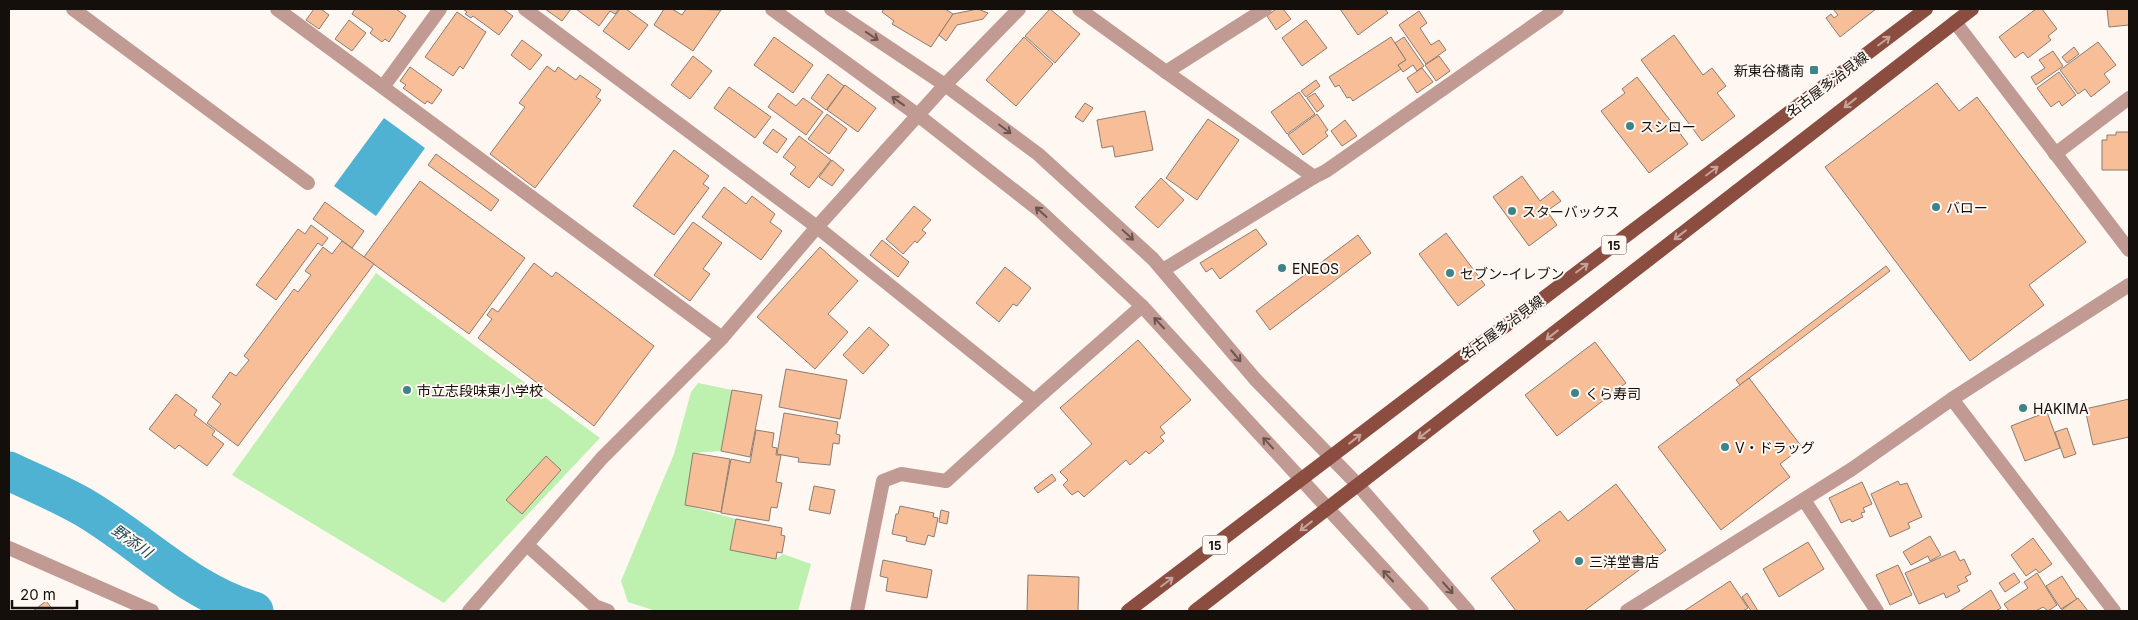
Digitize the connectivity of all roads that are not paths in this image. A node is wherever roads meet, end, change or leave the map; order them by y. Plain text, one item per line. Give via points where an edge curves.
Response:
1 (73, 9) edge
2 (277, 9) edge
3 (440, 9) edge
4 (526, 9) edge
5 (772, 9) edge
6 (831, 9) edge
7 (1019, 9) edge
8 (1078, 9) edge
9 (1265, 9) edge
10 (1556, 9) edge
11 (1926, 9) edge
12 (1972, 9) edge
13 (1954, 22) junction
14 (1166, 72) junction
15 (945, 85) junction
16 (383, 87) junction
17 (2129, 98) edge
18 (919, 116) junction
19 (2055, 154) junction
20 (1314, 177) junction
21 (308, 183) dead end
22 (818, 227) junction
23 (2129, 250) edge
24 (1162, 270) junction
25 (2129, 284) edge
26 (1142, 306) junction
27 (722, 338) junction
28 (1952, 399) junction
29 (1034, 401) junction
30 (1330, 458) junction
31 (1301, 479) junction
32 (1358, 485) junction
33 (1804, 500) junction
34 (1328, 509) junction
35 (527, 545) junction
36 (9, 548) edge
37 (152, 611) edge
38 (469, 611) edge
39 (608, 611) edge
40 (857, 611) edge
41 (1128, 611) edge
42 (1195, 611) edge
43 (1422, 611) edge
44 (1468, 611) edge
45 (1628, 611) edge
46 (1878, 611) edge
47 (2114, 611) edge

1 - 21 street
2 - 16 street
3 - 16 street
4 - 22 street
18 -> 5 street
6 -> 15 street
7 - 15 street
8 - 14 street
9 - 14 street
10 - 20 street
30 -> 11 main road, 名古屋多治見線 / 15
12 - 13 main road, 名古屋多治見線 / 15
13 - 19 street
13 -> 32 main road, 名古屋多治見線 / 15
14 - 20 street
15 - 18 street
15 -> 24 street via 1038,154
16 - 27 street
17 - 19 street
18 - 22 street
26 -> 18 street via 1039,210
19 - 23 street
20 - 24 street
22 - 27 street
22 - 29 street
24 -> 30 street via 1255,379
25 - 28 street
26 - 29 street
31 -> 26 street
27 - 35 street via 602,458
28 - 33 street
28 - 47 street
29 - 40 street via 946,482 901,474 883,481
30 - 31 main road, 名古屋多治見線 / 15
30 - 32 street
31 - 34 street
41 -> 31 main road, 名古屋多治見線 / 15
32 - 34 main road, 名古屋多治見線 / 15
32 -> 44 street
33 - 45 street
33 - 46 street
34 -> 42 main road, 名古屋多治見線 / 15
43 -> 34 street
35 - 38 street
35 - 39 street via 595,606
36 - 37 street

